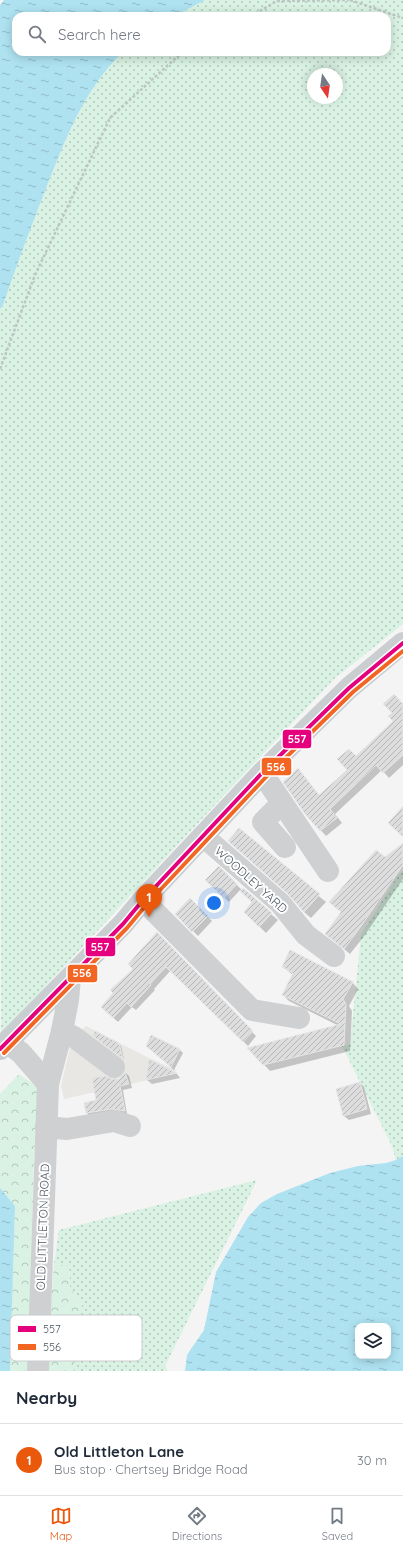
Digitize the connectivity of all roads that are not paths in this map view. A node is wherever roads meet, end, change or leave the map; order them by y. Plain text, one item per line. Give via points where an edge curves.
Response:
1 (403, 642) edge
2 (262, 773) junction
3 (282, 803) junction
4 (203, 836) junction
5 (285, 847) dead end
6 (328, 871) dead end
7 (143, 900) junction
8 (334, 956) dead end
9 (70, 978) junction
10 (299, 1018) dead end
11 (62, 1031) junction
12 (4, 1045) edge
13 (114, 1067) dead end
14 (48, 1084) junction
15 (130, 1126) dead end
16 (46, 1127) junction
17 (40, 1315) edge
18 (38, 1361) edge
19 (38, 1371) edge

1 - 2 main road via 348,688
2 - 3 lane
2 - 4 main road
3 - 5 lane via 263,822
3 - 6 lane
4 - 7 main road
4 - 8 lane, WOODLEY YARD via 280,903 306,935
7 - 9 main road via 124,924
7 - 10 lane via 252,1010
9 - 11 lane, OLD LITTLETON ROAD
9 - 12 main road
11 - 13 lane
11 - 14 lane, OLD LITTLETON ROAD
12 - 14 lane via 21,1053
14 - 16 lane, OLD LITTLETON ROAD
15 - 16 lane via 114,1121 68,1129
16 - 17 lane, OLD LITTLETON ROAD
18 - 19 lane, OLD LITTLETON ROAD

